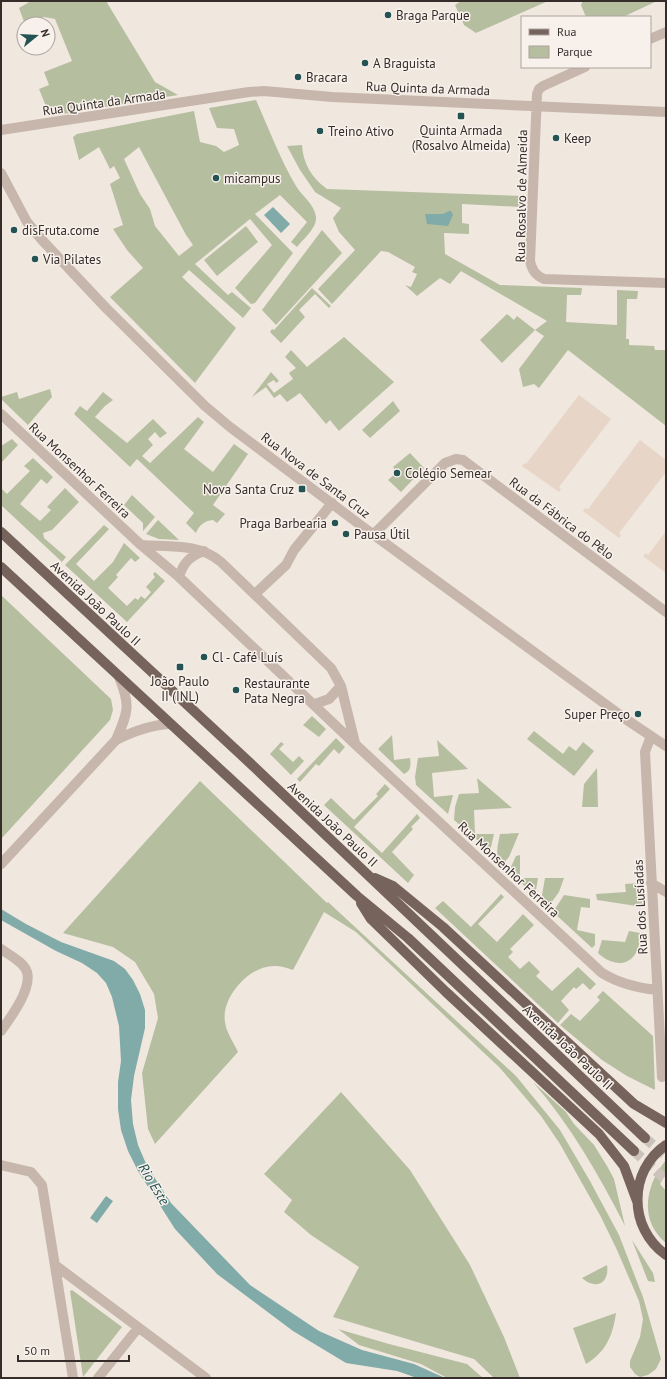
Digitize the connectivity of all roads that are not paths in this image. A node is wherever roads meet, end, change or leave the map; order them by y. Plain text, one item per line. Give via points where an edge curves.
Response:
1 (666, 32) edge
2 (651, 39) edge
3 (583, 68) edge
4 (536, 106) junction
5 (666, 112) edge
6 (1, 130) edge
7 (1, 173) edge
8 (666, 283) edge
9 (1, 414) edge
10 (332, 503) junction
11 (1, 532) edge
12 (373, 535) junction
13 (141, 545) junction
14 (204, 551) junction
15 (1, 567) edge
16 (179, 577) junction
17 (255, 594) junction
18 (666, 612) edge
19 (119, 677) junction
20 (340, 686) junction
21 (314, 704) junction
22 (169, 724) junction
23 (651, 736) junction
24 (116, 740) junction
25 (355, 744) junction
26 (666, 746) edge
27 (1, 864) edge
28 (369, 876) junction
29 (651, 883) junction
30 (666, 892) edge
31 (357, 896) junction
32 (1, 949) edge
33 (658, 990) junction
34 (1, 1031) edge
35 (662, 1077) dead end
36 (666, 1123) edge
37 (645, 1138) tunnel mouth
38 (666, 1145) edge
39 (634, 1151) tunnel mouth
40 (1, 1165) edge
41 (637, 1201) junction
42 (654, 1245) junction
43 (666, 1255) edge
44 (666, 1264) edge
45 (55, 1265) junction
46 (138, 1328) junction
47 (73, 1378) edge
48 (98, 1378) edge
49 (206, 1378) edge

1 - 2 street
3 - 4 street, Rua Rosalvo de Almeida via 539,89
4 - 5 street, Rua Quinta da Armada
4 - 6 street, Rua Quinta da Armada via 250,92
4 - 8 street, Rua Rosalvo de Almeida via 530,261 534,273 544,279
7 - 10 street, Rua Nova de Santa Cruz via 24,216 42,240 142,345 222,420
9 - 13 street, Rua Monsenhor Ferreira
10 - 12 street, Rua Nova de Santa Cruz
10 - 17 street via 294,550 286,565
11 - 28 main road, Avenida João Paulo II
12 - 18 street, Rua da Fábrica do Pêlo via 445,463 456,459 463,460
12 - 23 street, Rua Nova de Santa Cruz
13 - 14 street
13 - 16 street, Rua Monsenhor Ferreira
14 - 16 street via 187,560
14 - 17 street via 212,554
15 - 19 main road
16 - 21 street, Rua Monsenhor Ferreira
17 - 20 street via 331,668
19 - 22 main road
19 - 24 street via 126,692 128,706
20 - 21 street via 329,699
20 - 25 street
21 - 25 street, Rua Monsenhor Ferreira
22 - 24 street via 158,724 138,730
22 - 31 main road
23 - 26 street, Rua Nova de Santa Cruz
23 - 29 street, Rua dos Lusíadas via 645,752
24 - 27 street
25 - 33 street, Rua Monsenhor Ferreira via 602,973 637,988
28 - 36 main road via 394,886 443,927 634,1104
28 - 37 main road, Avenida João Paulo II
29 - 30 street
29 - 33 street, Rua dos Lusíadas
31 - 39 main road via 408,938
31 - 41 main road via 376,924 599,1134 624,1166
32 - 34 street via 21,963 27,971 27,982 16,1010
33 - 35 street, Rua dos Lusíadas
38 - 41 main road via 654,1155 644,1169 638,1186
40 - 45 street via 31,1172 42,1186
41 - 42 main road via 644,1230
42 - 43 main road
42 - 44 main road
45 - 46 street
45 - 47 street
46 - 48 street
46 - 49 street

